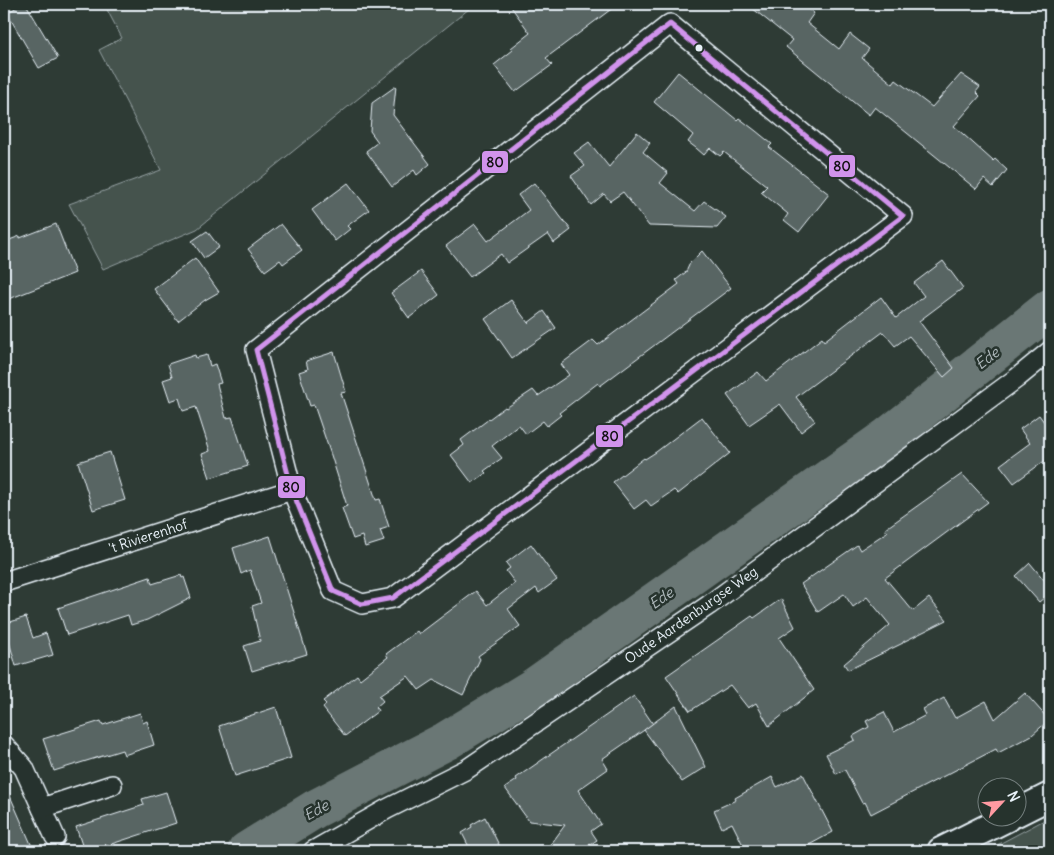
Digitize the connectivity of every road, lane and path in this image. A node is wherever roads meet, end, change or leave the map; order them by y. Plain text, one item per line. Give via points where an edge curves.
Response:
1 (1050, 351) edge
2 (292, 490) junction
3 (4, 582) edge
4 (4, 744) edge
5 (112, 785) dead end
6 (1050, 796) edge
7 (42, 808) junction
8 (1026, 808) edge
9 (987, 828) edge
10 (55, 837) dead end
11 (313, 851) edge
12 (941, 851) edge

1 - 11 street, Oude Aardenburgse Weg via 693,616 467,769
2 - 2 street via 333,591 362,604 393,598 903,216 670,24 256,350
2 - 3 street, 't Rivierenhof
4 - 7 street via 24,768
5 - 7 street
6 - 8 street
7 - 10 street
9 - 12 street

